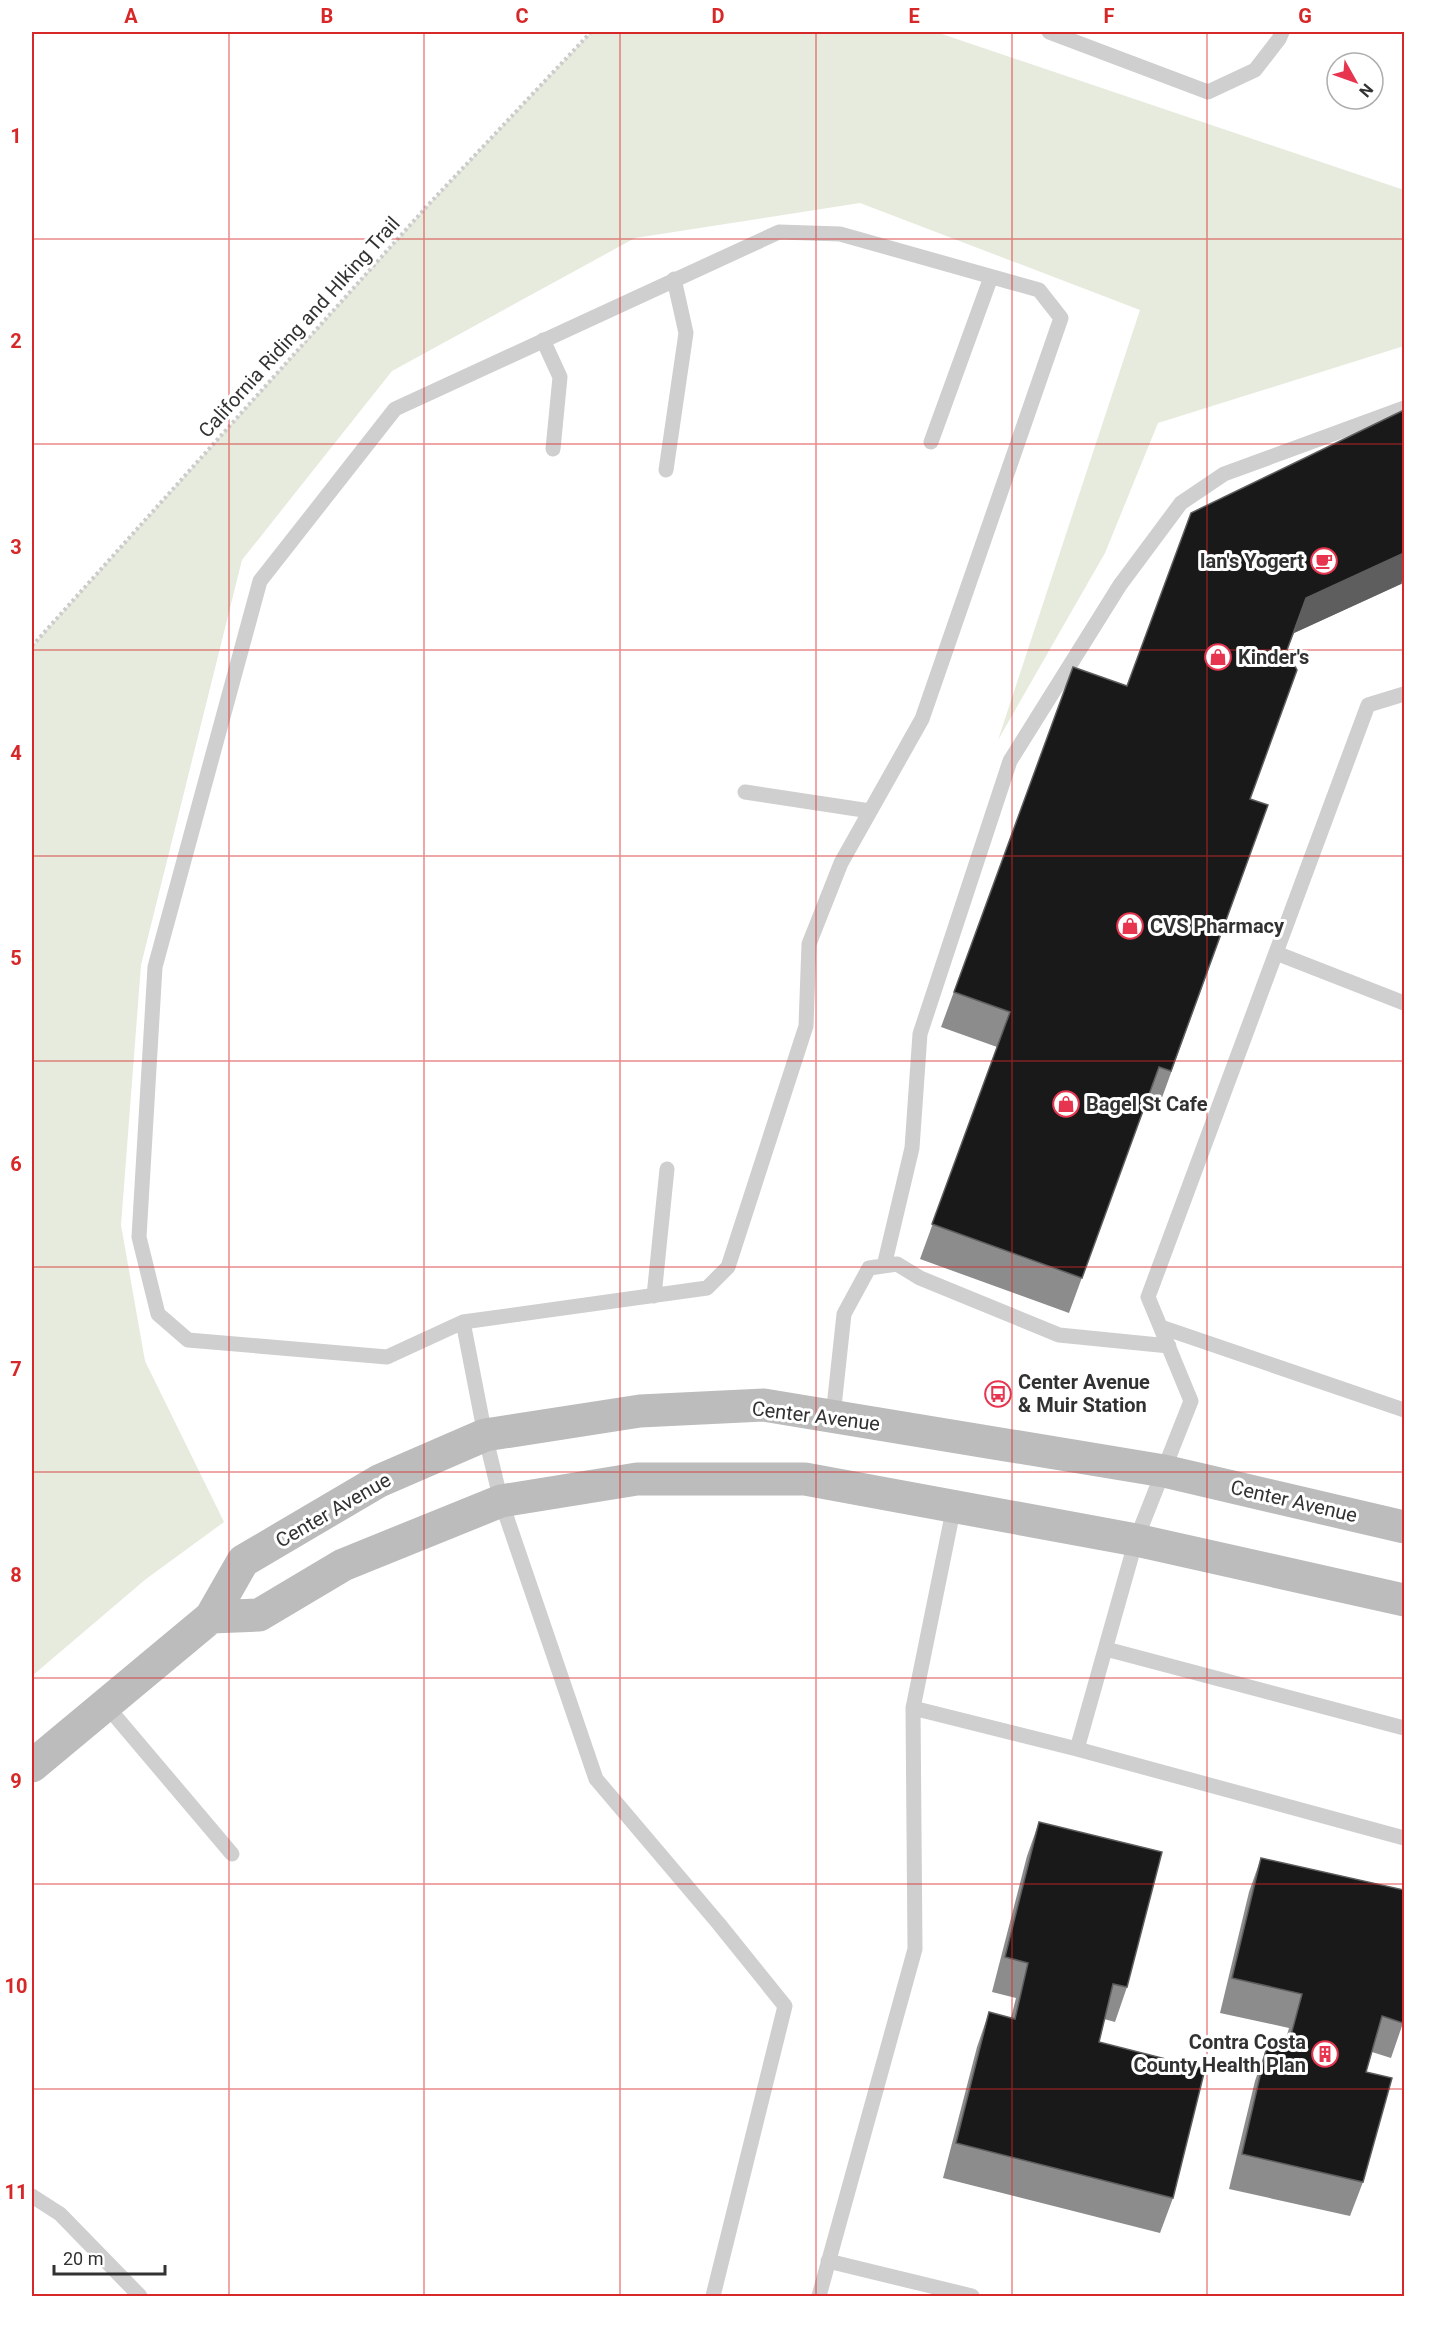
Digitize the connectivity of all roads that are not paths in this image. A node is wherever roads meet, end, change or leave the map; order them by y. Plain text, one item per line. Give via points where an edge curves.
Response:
1 (1049, 32) edge
2 (1282, 32) edge
3 (1068, 35) edge
4 (991, 277) junction
5 (674, 279) junction
6 (543, 340) junction
7 (1404, 408) edge
8 (931, 442) dead end
9 (553, 449) dead end
10 (666, 470) dead end
11 (1404, 694) edge
12 (745, 792) dead end
13 (870, 810) junction
14 (1276, 952) junction
15 (1404, 1003) edge
16 (667, 1169) dead end
17 (884, 1266) junction
18 (654, 1296) junction
19 (463, 1322) junction
20 (1161, 1327) junction
21 (1169, 1346) junction
22 (1404, 1410) edge
23 (833, 1416) junction
24 (485, 1435) junction
25 (1164, 1471) junction
26 (501, 1501) junction
27 (954, 1506) junction
28 (1404, 1527) edge
29 (1137, 1540) junction
30 (1404, 1600) edge
31 (211, 1617) junction
32 (1106, 1649) junction
33 (105, 1704) junction
34 (914, 1708) junction
35 (1404, 1728) edge
36 (1077, 1749) junction
37 (32, 1766) edge
38 (1404, 1838) edge
39 (232, 1854) dead end
40 (32, 2196) edge
41 (828, 2261) junction
42 (140, 2296) edge
43 (713, 2296) edge
44 (819, 2296) edge
45 (972, 2296) edge

1 - 3 lane
2 - 3 lane via 1255,70 1208,92
4 - 5 lane via 840,234 778,232
4 - 8 lane
4 - 13 lane via 1039,290 1060,318 922,718
5 - 6 lane
5 - 10 lane via 686,333
6 - 9 lane via 560,377
6 - 19 lane via 395,409 260,581 155,967 139,1237 158,1314 188,1340 387,1357
7 - 17 lane via 1224,474 1181,503 1120,585 1010,761 920,1034 912,1148
11 - 14 lane via 1368,705
12 - 13 lane
13 - 18 lane via 841,863 809,944 806,1026 728,1267 706,1288
14 - 15 lane
14 - 20 lane via 1148,1297
16 - 18 lane
17 - 21 lane via 897,1264 920,1278 1059,1335
17 - 23 lane via 869,1268 844,1314
18 - 19 lane
19 - 24 lane
20 - 21 lane
20 - 22 lane
21 - 25 lane via 1191,1401
23 - 24 street, Center Avenue via 764,1405 640,1411
23 - 25 street, Center Avenue
24 - 26 lane
24 - 31 street, Center Avenue via 379,1481 243,1562
25 - 28 street, Center Avenue
25 - 29 lane
26 - 27 street via 637,1479 805,1479
26 - 31 street via 343,1565 260,1615
26 - 43 lane via 596,1779 785,2006
27 - 29 street
27 - 34 lane
29 - 30 street
29 - 32 lane
31 - 33 street, Center Avenue
32 - 35 lane
32 - 36 lane
33 - 37 street, Center Avenue
33 - 39 lane
34 - 36 lane
34 - 41 lane via 915,1949
36 - 38 lane
40 - 42 lane via 60,2214
41 - 44 lane
41 - 45 lane

